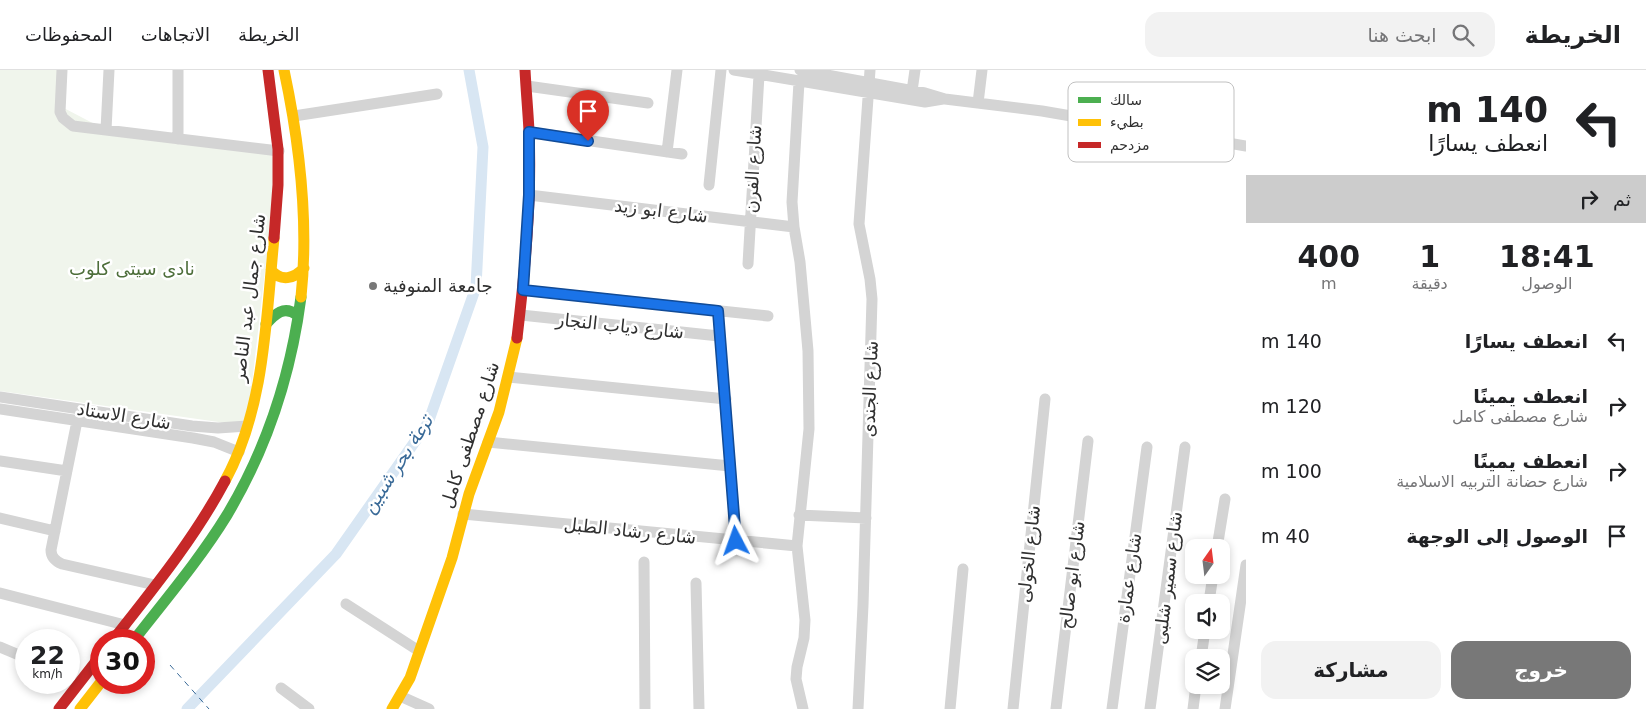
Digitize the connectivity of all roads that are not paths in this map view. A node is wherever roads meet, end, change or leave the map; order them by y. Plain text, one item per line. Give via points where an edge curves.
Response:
1 (62, 70) edge
2 (109, 70) edge
3 (178, 70) edge
4 (268, 70) edge
5 (284, 70) edge
6 (525, 70) edge
7 (677, 70) edge
8 (721, 70) edge
9 (734, 70) edge
10 (870, 70) edge
11 (915, 70) edge
12 (982, 70) edge
13 (830, 73) edge
14 (775, 74) edge
15 (759, 75) junction
16 (800, 76) edge
17 (526, 86) junction
18 (868, 87) junction
19 (912, 91) junction
20 (437, 94) dead end
21 (944, 99) junction
22 (648, 103) dead end
23 (978, 104) junction
24 (1068, 115) edge
25 (294, 116) junction
26 (106, 130) junction
27 (529, 132) junction
28 (178, 139) junction
29 (278, 151) junction
30 (668, 152) junction
31 (682, 154) dead end
32 (709, 185) dead end
33 (529, 195) junction
34 (750, 222) junction
35 (794, 227) junction
36 (748, 264) dead end
37 (304, 268) junction
38 (271, 270) junction
39 (523, 290) junction
40 (718, 311) junction
41 (297, 315) junction
42 (521, 316) junction
43 (768, 316) dead end
44 (266, 324) junction
45 (719, 336) junction
46 (508, 377) junction
47 (0, 397) edge
48 (726, 399) junction
49 (1045, 400) dead end
50 (0, 409) edge
51 (77, 421) junction
52 (248, 426) junction
53 (1088, 440) dead end
54 (488, 442) junction
55 (1147, 447) dead end
56 (1185, 447) dead end
57 (239, 452) junction
58 (0, 461) edge
59 (730, 466) junction
60 (66, 472) junction
61 (1225, 500) dead end
62 (463, 514) junction
63 (799, 514) junction
64 (0, 518) edge
65 (866, 518) junction
66 (55, 531) junction
67 (1218, 539) edge
68 (736, 541) junction
69 (797, 546) junction
70 (644, 562) dead end
71 (1246, 565) edge
72 (962, 569) dead end
73 (696, 583) dead end
74 (156, 584) junction
75 (0, 593) edge
76 (346, 604) dead end
77 (125, 625) junction
78 (122, 629) edge
79 (142, 629) edge
80 (0, 647) edge
81 (419, 651) junction
82 (15, 653) edge
83 (90, 669) edge
84 (81, 681) joint
85 (281, 688) dead end
86 (92, 694) edge
87 (1195, 694) edge
88 (400, 696) junction
89 (59, 709) edge
90 (80, 709) edge
91 (309, 709) edge
92 (392, 709) edge
93 (429, 709) edge
94 (645, 709) edge
95 (699, 709) edge
96 (803, 709) edge
97 (858, 709) edge
98 (950, 709) edge
99 (1013, 709) edge
100 (1056, 709) edge
101 (1112, 709) edge
102 (1150, 709) edge
103 (1193, 709) edge
104 (1225, 709) edge

1 - 26 street via 60,106 63,118 73,126
2 - 26 street
3 - 28 street
4 - 29 main road, شارع جمال عبد الناصر via 276,113
5 - 25 main road
6 - 17 main road, شارع مصطفى كامل
7 - 30 street
8 - 32 street
9 - 15 street
10 - 18 street, شارع الجندى
11 - 19 street
12 - 23 street
13 - 16 street
13 - 18 street
14 - 15 street
14 - 16 street
15 - 34 street, شارع الفرن
16 - 18 street
16 - 35 street via 792,202
17 - 22 street
17 - 27 main road, شارع مصطفى كامل
18 - 19 street
18 - 21 street via 925,102
18 - 65 street, شارع الجندى via 860,224 872,299
19 - 21 street
20 - 25 street
21 - 23 street
23 - 24 street
25 - 37 main road via 303,192
26 - 28 street
27 - 30 street
27 - 33 main road, شارع مصطفى كامل
28 - 29 street
29 - 38 main road, شارع جمال عبد الناصر via 278,211
30 - 31 street
33 - 34 street, شارع ابو زيد
33 - 39 main road, شارع مصطفى كامل
34 - 35 street, شارع ابو زيد
34 - 36 street, شارع الفرن
35 - 63 street via 808,351 809,396 809,437
37 - 38 main road via 290,278 279,277
37 - 41 main road
38 - 44 main road, شارع جمال عبد الناصر
39 - 40 street
39 - 42 main road, شارع مصطفى كامل
40 - 43 street
40 - 45 street
41 - 44 main road via 284,309
41 - 79 main road via 282,390 257,460 207,545
42 - 45 street, شارع دياب النجار
42 - 46 main road, شارع مصطفى كامل
44 - 52 main road, شارع جمال عبد الناصر
45 - 48 street
46 - 48 street
46 - 54 main road, شارع مصطفى كامل
47 - 52 street, شارع الاستاد via 192,426
48 - 59 street
49 - 99 street, شارع الخولى
50 - 51 street, شارع الاستاد
51 - 57 street, شارع الاستاد via 203,440
51 - 60 street
52 - 57 main road, شارع جمال عبد الناصر
53 - 100 street, شارع ابو صالح
54 - 59 street
54 - 62 main road, شارع مصطفى كامل
55 - 101 street, شارع عمارة
56 - 102 street, شارع سمير شلبى
57 - 74 main road, شارع جمال عبد الناصر via 220,492 194,534
58 - 60 street
59 - 68 street
60 - 66 street
61 - 67 street
62 - 68 street, شارع رشاد الطبل
62 - 81 main road, شارع مصطفى كامل via 452,558
63 - 65 street
63 - 69 street
64 - 66 street
65 - 97 street, شارع الجندى
66 - 74 street via 51,553 54,560
68 - 69 street, شارع رشاد الطبل
69 - 96 street via 804,638 796,679
70 - 94 street
71 - 104 street
72 - 98 street
73 - 95 street
74 - 77 main road, شارع جمال عبد الناصر
75 - 77 street
76 - 81 street
77 - 78 main road, شارع جمال عبد الناصر
80 - 82 street
81 - 88 main road, شارع مصطفى كامل
83 - 84 main road
84 - 89 main road
85 - 91 street
86 - 90 main road
87 - 103 street
88 - 92 main road, شارع مصطفى كامل
88 - 93 street

